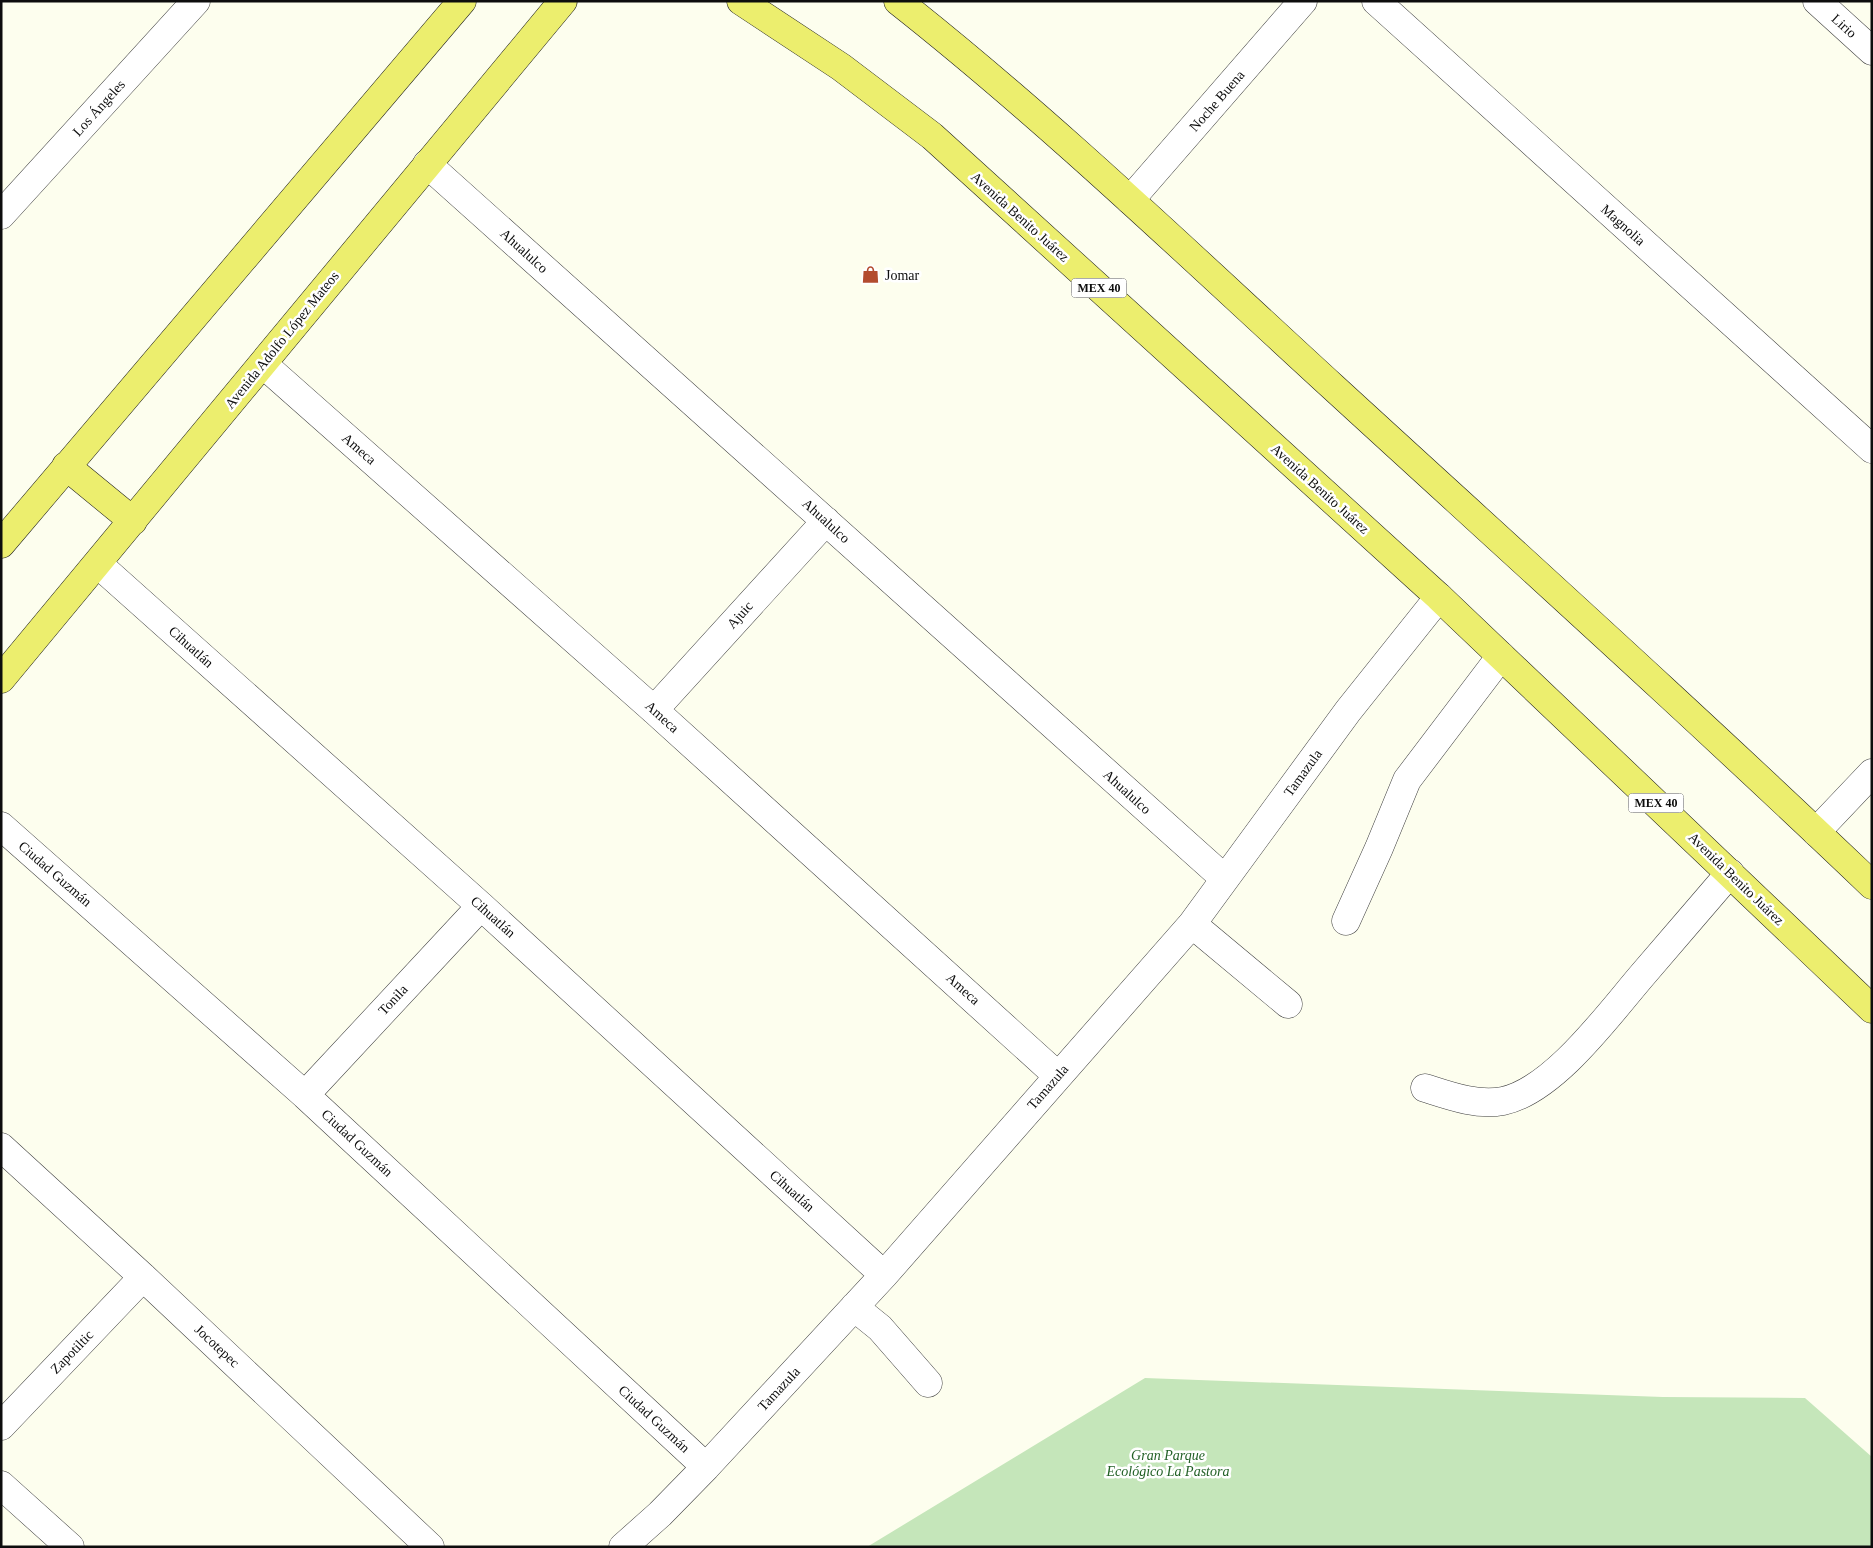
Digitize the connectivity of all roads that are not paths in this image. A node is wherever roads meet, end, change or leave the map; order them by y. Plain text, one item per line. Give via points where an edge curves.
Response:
1 (196, 1) edge
2 (462, 1) edge
3 (563, 1) edge
4 (741, 1) edge
5 (898, 1) edge
6 (1303, 1) edge
7 (1376, 1) edge
8 (1817, 1) edge
9 (1872, 51) edge
10 (427, 164) junction
11 (1130, 200) junction
12 (1, 215) edge
13 (262, 364) junction
14 (1872, 449) edge
15 (66, 466) junction
16 (133, 521) junction
17 (826, 521) junction
18 (1, 544) edge
19 (98, 564) junction
20 (1439, 598) junction
21 (1501, 656) junction
22 (1, 679) edge
23 (654, 710) junction
24 (1872, 773) edge
25 (1, 826) edge
26 (1816, 832) junction
27 (1730, 874) junction
28 (1225, 879) junction
29 (1872, 884) edge
30 (481, 906) junction
31 (1346, 921) dead end
32 (1192, 924) junction
33 (1288, 1004) dead end
34 (1872, 1009) edge
35 (1058, 1076) junction
36 (1425, 1088) dead end
37 (304, 1095) junction
38 (1, 1147) edge
39 (884, 1275) junction
40 (143, 1278) junction
41 (854, 1307) junction
42 (928, 1384) dead end
43 (1, 1426) edge
44 (706, 1467) junction
45 (1, 1485) edge
46 (70, 1547) edge
47 (430, 1547) edge
48 (623, 1547) edge

1 - 12 street, Los Ángeles
2 - 15 main road
3 - 10 main road, Avenida Adolfo López Mateos
4 - 20 main road, Avenida Benito Juárez / MEX 40 via 841,68 932,136
5 - 11 main road via 966,56
6 - 11 street, Noche Buena
7 - 14 street, Magnolia
8 - 9 street, Lirio
10 - 13 main road, Avenida Adolfo López Mateos
10 - 17 street, Ahualulco
11 - 26 main road
13 - 16 main road, Avenida Adolfo López Mateos
13 - 23 street, Ameca
15 - 16 main road
15 - 18 main road
16 - 19 main road, Avenida Adolfo López Mateos
17 - 23 street, Ajuic
17 - 28 street, Ahualulco
19 - 22 main road, Avenida Adolfo López Mateos
19 - 30 street, Cihuatlán
20 - 21 main road, Avenida Benito Juárez / MEX 40
20 - 28 street, Tamazula via 1348,711
21 - 27 main road, Avenida Benito Juárez / MEX 40
21 - 31 street via 1407,780
23 - 35 street, Ameca
24 - 26 street
25 - 37 street, Ciudad Guzmán
26 - 29 main road
27 - 34 main road, Avenida Benito Juárez / MEX 40
27 - 36 street via 1587,1039 1556,1071 1529,1092 1503,1101 1475,1102
28 - 32 street, Tamazula
30 - 37 street, Tonila
30 - 39 street, Cihuatlán
32 - 33 street
32 - 35 street, Tamazula
35 - 39 street, Tamazula
37 - 44 street, Ciudad Guzmán
38 - 40 street, Jocotepec
39 - 41 street, Tamazula
40 - 43 street, Zapotiltic
40 - 47 street, Jocotepec
41 - 42 street via 880,1328
41 - 44 street, Tamazula
44 - 48 street, Tamazula
45 - 46 street

